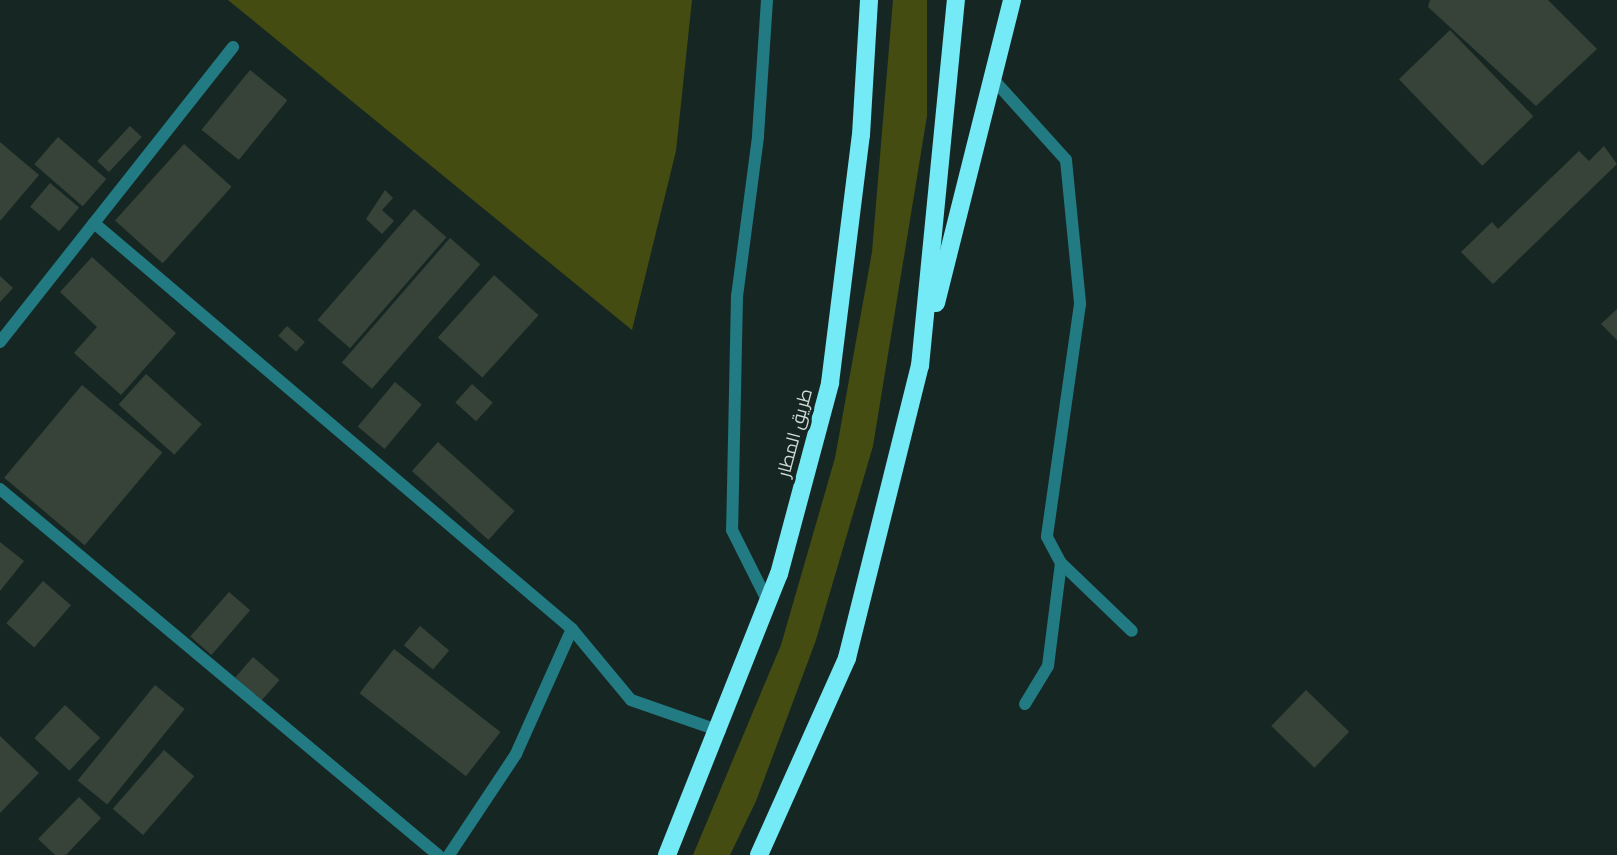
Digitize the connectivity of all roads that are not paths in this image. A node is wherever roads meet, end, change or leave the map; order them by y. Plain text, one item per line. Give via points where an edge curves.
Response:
1 (767, 0) edge
2 (869, 0) edge
3 (956, 0) edge
4 (1012, 0) edge
5 (233, 46) dead end
6 (992, 78) junction
7 (94, 223) junction
8 (0, 342) edge
9 (920, 366) junction
10 (0, 489) edge
11 (1061, 563) junction
12 (768, 603) junction
13 (572, 629) junction
14 (1132, 631) dead end
15 (1025, 704) dead end
16 (720, 731) junction
17 (438, 855) edge
18 (449, 855) edge
19 (667, 855) edge
20 (759, 855) edge

1 - 12 street via 758,136 737,296 732,530
2 - 12 highway, طريق المطار via 861,135 830,383
3 - 9 highway
4 - 6 highway
5 - 7 street
6 - 9 highway
6 - 11 street via 1066,160 1080,304 1047,537
7 - 8 street
7 - 13 street
9 - 20 highway via 847,658
10 - 17 street
11 - 14 street
11 - 15 street via 1048,666
12 - 16 highway, طريق المطار
13 - 16 street via 631,700
13 - 18 street via 516,754
16 - 19 highway, طريق المطار

